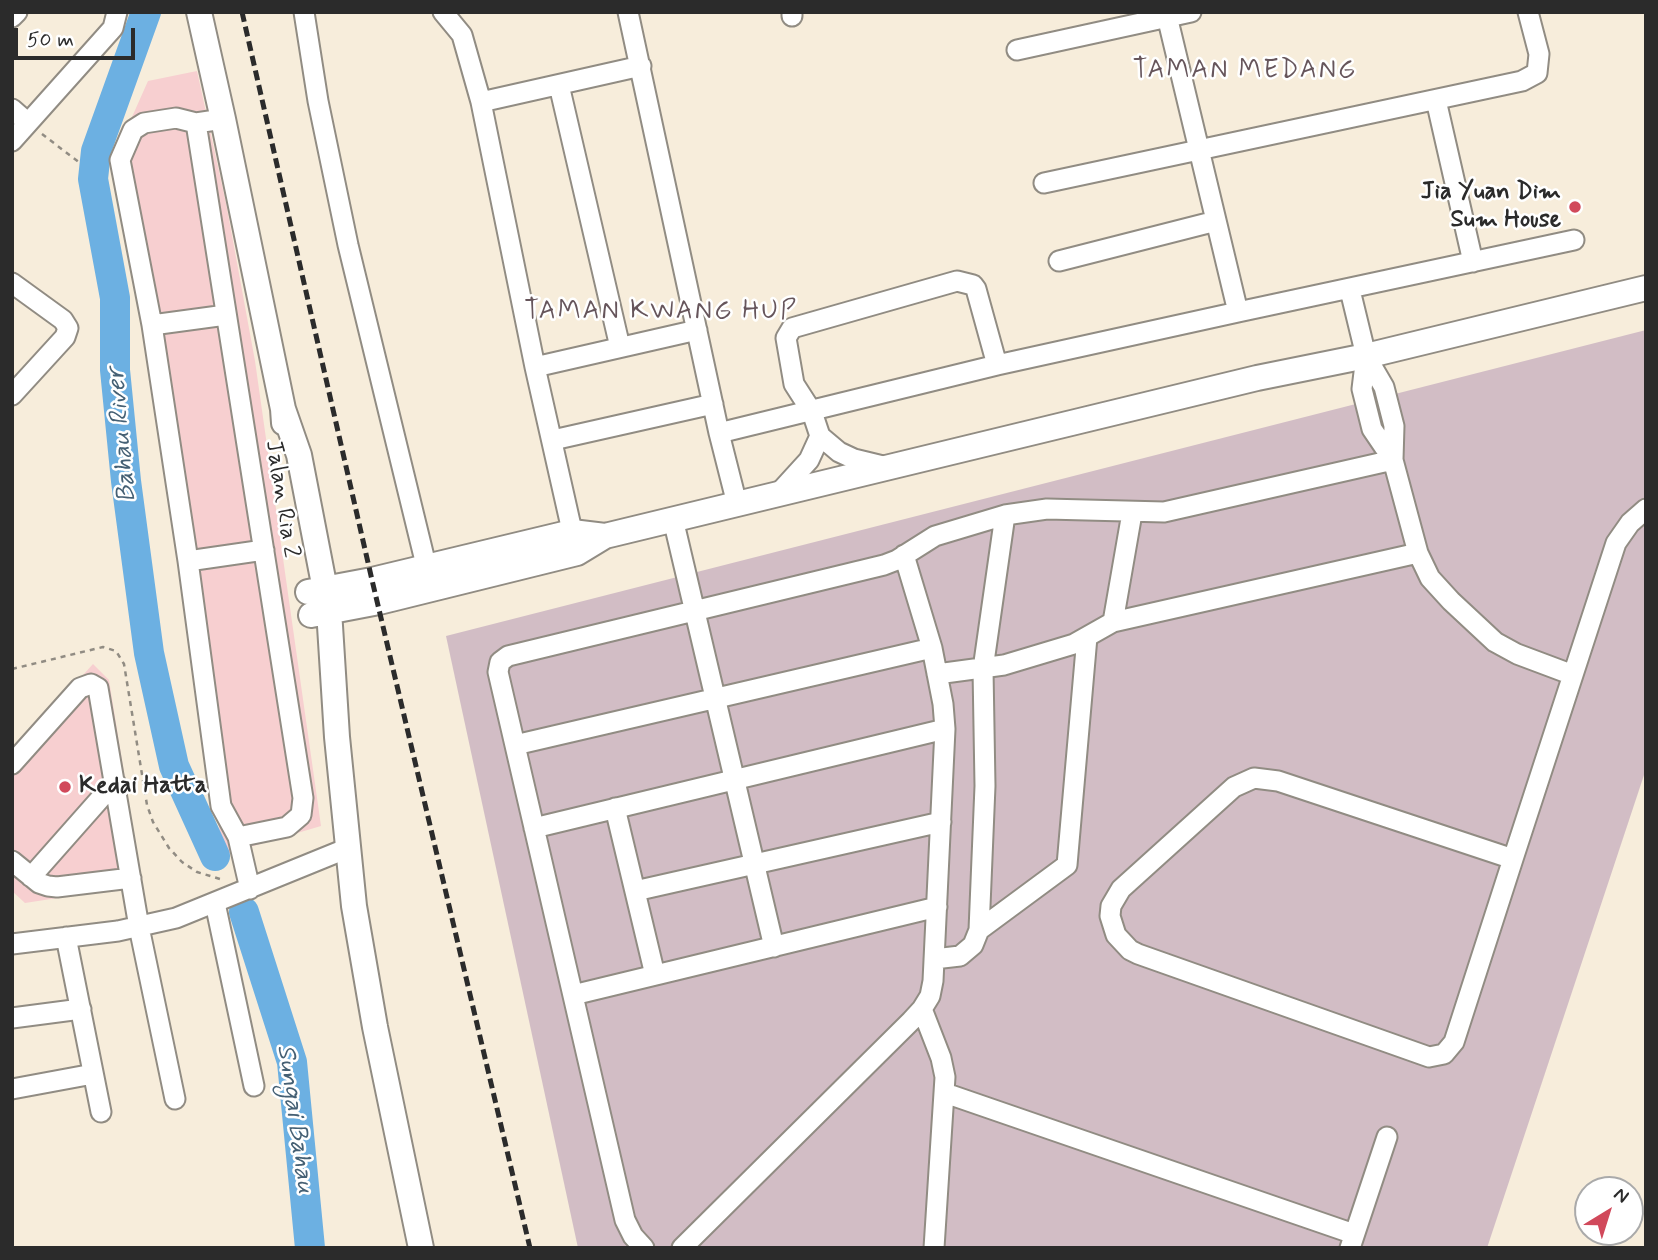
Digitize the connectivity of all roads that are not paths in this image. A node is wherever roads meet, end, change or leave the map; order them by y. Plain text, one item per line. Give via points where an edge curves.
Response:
1 (17, 12) edge
2 (117, 12) edge
3 (199, 12) edge
4 (304, 12) edge
5 (443, 12) edge
6 (628, 12) edge
7 (1191, 12) edge
8 (1528, 12) edge
9 (1167, 15) edge
10 (12, 17) edge
11 (1017, 50) dead end
12 (641, 66) junction
13 (559, 85) junction
14 (1436, 100) junction
15 (481, 102) junction
16 (12, 109) edge
17 (223, 119) junction
18 (28, 123) junction
19 (196, 123) junction
20 (12, 141) edge
21 (1198, 150) junction
22 (1044, 183) dead end
23 (1216, 221) junction
24 (1574, 240) dead end
25 (1059, 261) dead end
26 (1473, 262) junction
27 (12, 283) edge
28 (1646, 288) edge
29 (1350, 290) junction
30 (1238, 313) junction
31 (226, 315) junction
32 (152, 326) junction
33 (697, 330) junction
34 (620, 347) junction
35 (1366, 356) junction
36 (997, 365) junction
37 (535, 367) junction
38 (15, 387) edge
39 (713, 404) junction
40 (812, 412) junction
41 (719, 433) junction
42 (820, 436) junction
43 (553, 440) junction
44 (1393, 460) junction
45 (888, 467) junction
46 (778, 494) junction
47 (737, 504) junction
48 (1646, 509) edge
49 (1132, 513) junction
50 (1006, 515) junction
51 (673, 519) junction
52 (575, 542) junction
53 (264, 550) junction
54 (1418, 553) junction
55 (904, 555) junction
56 (188, 561) junction
57 (426, 565) junction
58 (318, 601) junction
59 (695, 611) junction
60 (1112, 622) junction
61 (1087, 637) junction
62 (932, 648) junction
63 (984, 668) junction
64 (937, 674) junction
65 (1573, 675) junction
66 (716, 700) junction
67 (945, 729) junction
68 (515, 745) junction
69 (12, 764) edge
70 (735, 780) junction
71 (115, 782) junction
72 (615, 808) junction
73 (940, 822) junction
74 (534, 828) junction
75 (238, 837) junction
76 (348, 848) junction
77 (1513, 859) junction
78 (12, 861) edge
79 (755, 864) junction
80 (31, 877) junction
81 (131, 878) junction
82 (250, 889) junction
83 (635, 891) junction
84 (215, 903) junction
85 (937, 907) junction
86 (139, 927) junction
87 (979, 930) junction
88 (66, 937) junction
89 (12, 944) edge
90 (774, 947) junction
91 (934, 959) junction
92 (655, 975) junction
93 (573, 995) junction
94 (81, 1009) junction
95 (922, 1009) junction
96 (12, 1018) edge
97 (93, 1074) junction
98 (254, 1086) dead end
99 (12, 1089) edge
100 (946, 1093) junction
101 (175, 1099) dead end
102 (101, 1112) dead end
103 (1387, 1137) dead end
104 (1352, 1241) edge
105 (421, 1248) edge
106 (643, 1248) edge
107 (682, 1248) edge
108 (934, 1248) edge

1 - 10 street
2 - 18 street via 113,28
3 - 17 main road
4 - 57 street via 348,246
5 - 15 street via 462,35
6 - 12 street
7 - 9 street
8 - 14 street via 1539,54 1537,73 1522,81
9 - 11 street
9 - 21 street
12 - 13 street
12 - 33 street
13 - 15 street
13 - 34 street
14 - 21 street
14 - 26 street
15 - 37 street
16 - 18 street
17 - 19 street
17 - 58 main road
18 - 20 street
19 - 31 street, Jalan Ria 2
19 - 32 street via 176,118 138,126 120,160
21 - 22 street
21 - 23 street
23 - 25 street
23 - 30 street
24 - 26 street
26 - 29 street
27 - 38 street via 68,328 65,337
28 - 35 main road
29 - 30 street
29 - 35 street
30 - 36 street
31 - 32 street
31 - 53 street, Jalan Ria 2
32 - 56 street
33 - 34 street
33 - 39 street
34 - 37 street
35 - 44 street via 1362,389 1372,429
35 - 45 main road via 1257,377
36 - 40 street
36 - 40 street via 976,289 957,281 792,328 786,338 794,384
37 - 43 street
39 - 41 street
39 - 43 street
40 - 41 street
40 - 42 street
41 - 47 street
42 - 45 street via 854,459
42 - 46 street via 809,460
43 - 52 street
44 - 49 street via 1164,512
44 - 54 street
45 - 46 main road
46 - 47 main road
47 - 51 main road
48 - 65 street via 1616,542
49 - 50 street via 1047,509
49 - 60 street
50 - 55 street via 935,536
50 - 63 street
51 - 52 main road
51 - 59 street
52 - 57 main road
52 - 58 main road via 379,602
53 - 56 street
53 - 75 street, Jalan Ria 2 via 303,807 287,827
54 - 60 street
54 - 65 street via 1439,589 1495,642
55 - 59 street via 884,565
55 - 62 street
56 - 75 street via 221,806
57 - 58 main road
58 - 76 main road
59 - 66 street
59 - 68 street via 503,658 498,672
60 - 61 street
61 - 63 street
61 - 87 street via 1067,866
62 - 64 street
62 - 66 street
63 - 64 street
63 - 87 street
64 - 67 street
65 - 77 street
66 - 68 street
66 - 70 street
67 - 70 street
67 - 73 street
68 - 74 street
69 - 71 street via 77,691 91,684 100,692
70 - 72 street
70 - 79 street
71 - 80 street
71 - 81 street
72 - 74 street
72 - 83 street
73 - 79 street
73 - 85 street
74 - 93 street
75 - 82 street
76 - 82 street
76 - 105 main road via 375,1027
77 - 77 street via 1454,1042 1437,1057 1138,954 1116,934 1110,916 1121,889 1234,787 1254,778 1279,781
78 - 80 street
79 - 83 street
79 - 90 street
80 - 81 street via 57,887
81 - 86 street
82 - 84 street
83 - 92 street
84 - 86 street
84 - 98 street
85 - 90 street
85 - 91 street
86 - 88 street
86 - 101 street
87 - 91 street via 973,946 960,956
88 - 89 street
88 - 94 street
90 - 92 street
91 - 95 street via 933,981
92 - 93 street
93 - 106 street via 625,1220
94 - 96 street
94 - 97 street
95 - 100 street via 942,1058
95 - 107 street
97 - 99 street
97 - 102 street
100 - 104 street
100 - 108 street
103 - 104 street

